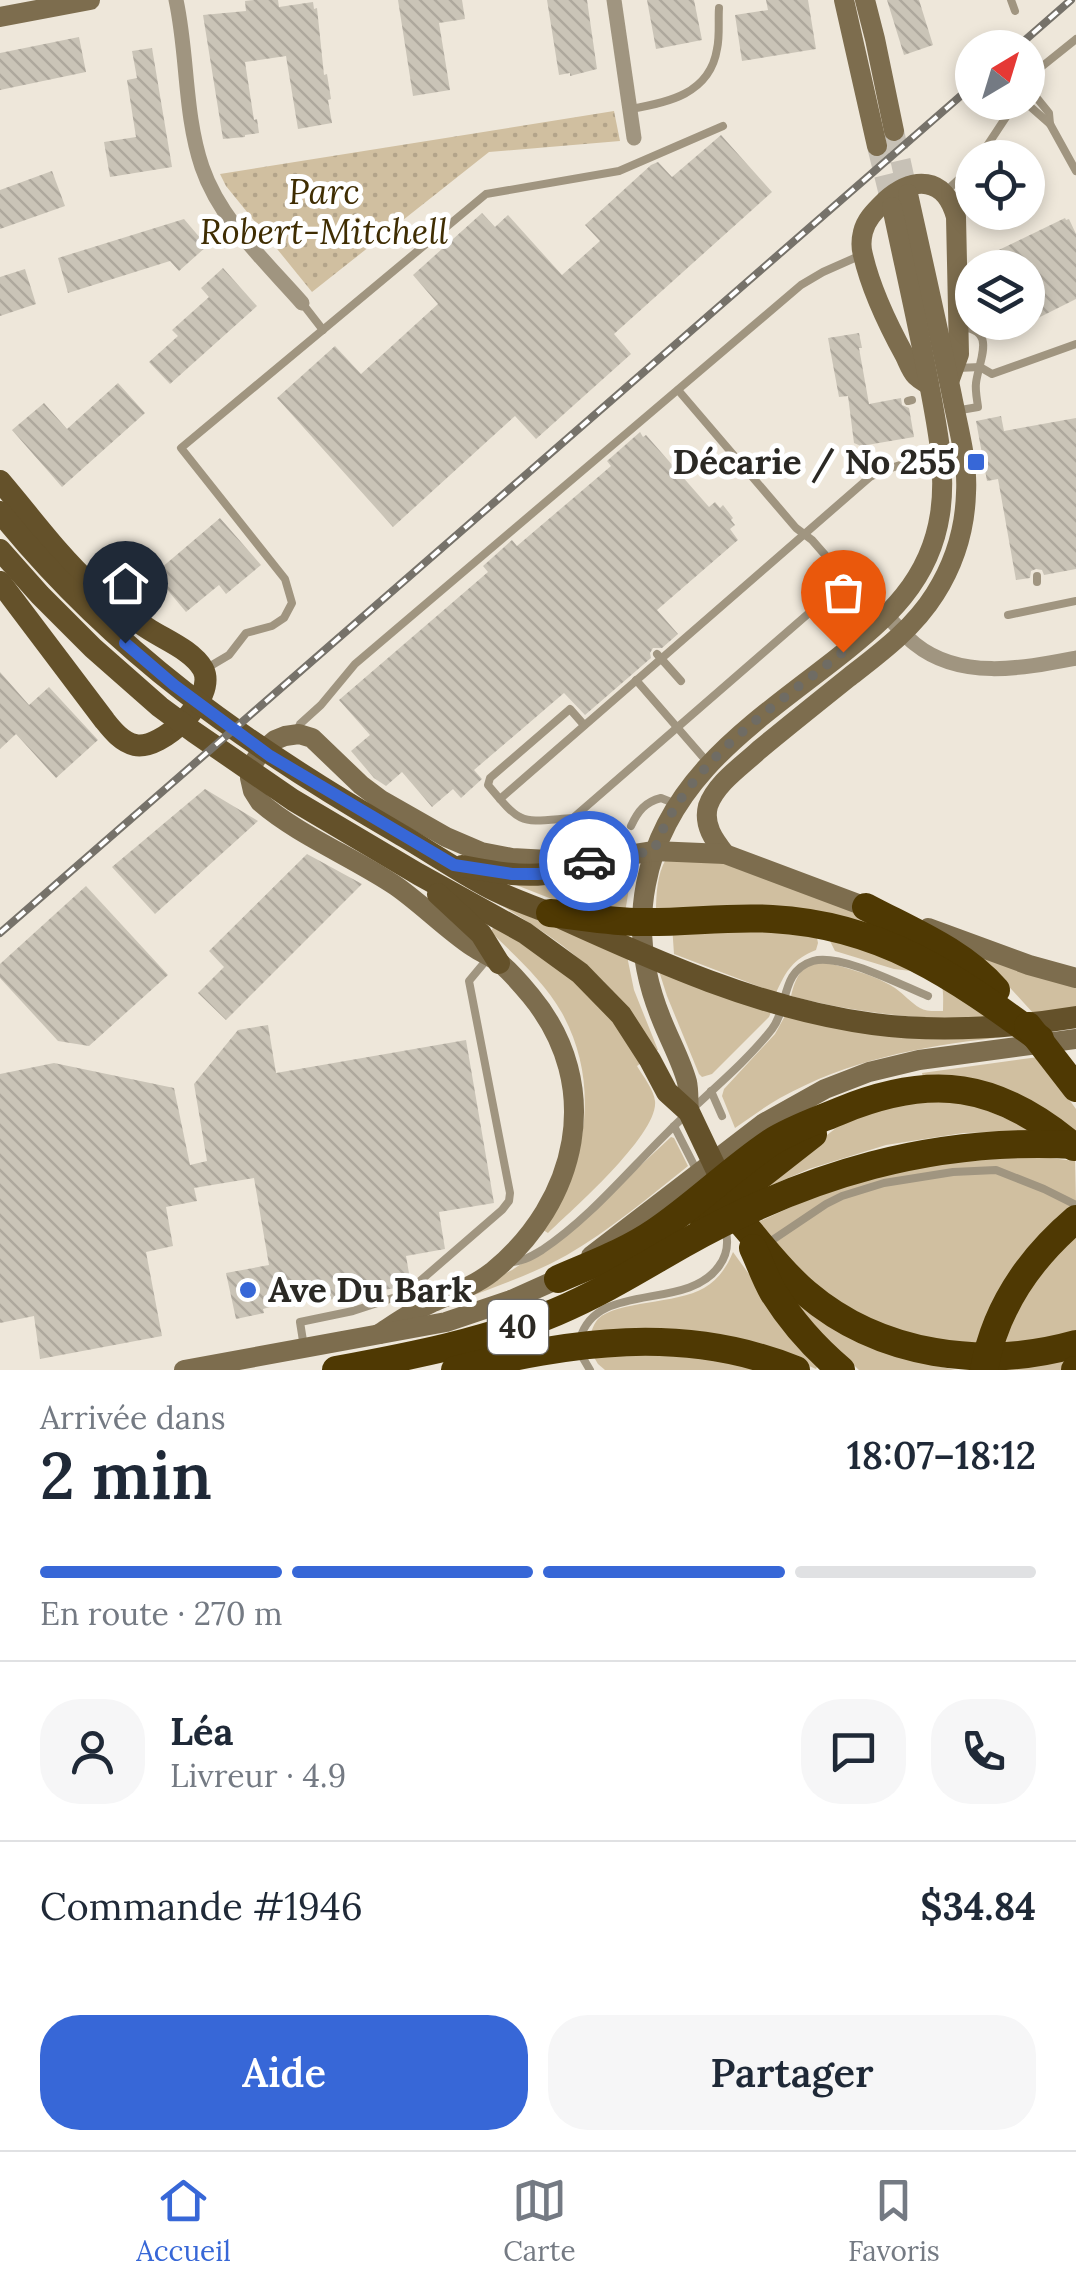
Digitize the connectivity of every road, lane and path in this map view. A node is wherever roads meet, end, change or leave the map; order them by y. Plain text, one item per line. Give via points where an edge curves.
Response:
1 (90, 0) edge
2 (176, 0) edge
3 (614, 0) edge
4 (844, 0) edge
5 (865, 0) edge
6 (1011, 0) edge
7 (719, 8) dead end
8 (1015, 10) dead end
9 (0, 16) edge
10 (1076, 39) edge
11 (1045, 64) edge
12 (630, 109) junction
13 (1045, 109) edge
14 (1045, 120) edge
15 (1050, 124) junction
16 (723, 126) dead end
17 (894, 131) tunnel mouth
18 (634, 138) dead end
19 (877, 146) tunnel mouth
20 (1076, 171) edge
21 (955, 182) edge
22 (944, 193) junction
23 (906, 195) junction
24 (863, 245) junction
25 (958, 250) edge
26 (302, 304) joint
27 (323, 330) junction
28 (959, 340) edge
29 (983, 340) edge
30 (1076, 344) edge
31 (980, 367) junction
32 (945, 377) junction
33 (678, 390) junction
34 (954, 411) junction
35 (940, 456) junction
36 (0, 480) edge
37 (0, 512) edge
38 (804, 534) junction
39 (0, 550) edge
40 (847, 580) junction
41 (0, 582) edge
42 (1076, 601) edge
43 (1008, 614) dead end
44 (887, 616) junction
45 (904, 632) junction
46 (659, 656) junction
47 (1076, 658) edge
48 (205, 679) junction
49 (636, 680) junction
50 (681, 682) dead end
51 (584, 725) junction
52 (677, 727) junction
53 (296, 734) junction
54 (709, 764) junction
55 (500, 799) junction
56 (676, 804) junction
57 (630, 826) dead end
58 (654, 851) junction
59 (725, 854) junction
60 (585, 862) junction
61 (454, 865) junction
62 (418, 874) junction
63 (866, 908) junction
64 (550, 913) joint
65 (825, 926) junction
66 (620, 933) junction
67 (823, 959) junction
68 (494, 960) junction
69 (1076, 978) edge
70 (928, 996) dead end
71 (1064, 1031) edge
72 (1076, 1088) edge
73 (711, 1091) junction
74 (722, 1116) dead end
75 (682, 1119) junction
76 (1076, 1147) edge
77 (750, 1158) junction
78 (1076, 1205) edge
79 (1076, 1219) edge
80 (743, 1224) joint
81 (685, 1244) junction
82 (758, 1249) junction
83 (502, 1263) junction
84 (558, 1280) joint
85 (378, 1334) junction
86 (1076, 1344) edge
87 (304, 1348) junction
88 (226, 1367) edge
89 (184, 1370) edge
90 (336, 1370) edge
91 (455, 1370) edge
92 (590, 1370) edge
93 (796, 1370) edge
94 (841, 1370) edge
95 (984, 1370) edge

1 - 9 main road
2 - 26 street via 205,174 230,219
3 - 12 street
4 - 19 main road
5 - 17 main road
6 - 8 lane
7 - 12 lane via 718,49 704,80 677,98
10 - 11 lane
12 - 18 street
13 - 15 lane
14 - 15 lane
15 - 20 lane
16 - 27 lane via 619,171 486,194
21 - 22 lane
22 - 23 main road via 936,187
22 - 25 main road via 957,221
23 - 24 main road via 908,186 868,220
23 - 32 main road
24 - 32 main road via 896,340 916,376
24 - 33 lane via 800,285
26 - 27 lane
27 - 48 lane via 181,448 285,580 292,603 272,626 246,632
28 - 32 main road
29 - 31 lane
30 - 31 lane via 992,374
31 - 32 lane
31 - 34 lane via 978,407
32 - 34 main road
32 - 35 main road
33 - 38 lane
33 - 53 lane via 355,664
34 - 45 main road via 966,476 962,527 940,586
35 - 38 lane via 875,474
35 - 44 main road via 934,541 913,584
36 - 48 main road via 88,583 187,653
37 - 61 main road via 85,605 174,685 284,765
38 - 40 lane
38 - 46 lane
39 - 62 main road via 160,707 248,771
40 - 44 lane
40 - 52 lane
41 - 48 main road via 118,736 134,744 152,744 194,709
42 - 43 lane
44 - 45 street
44 - 54 main road
45 - 47 street via 918,646 974,667 1010,669
45 - 59 main road via 720,787 707,822
46 - 49 lane
46 - 50 lane
49 - 51 lane
49 - 52 lane
51 - 55 lane
51 - 55 lane via 570,709 490,778
52 - 54 lane
52 - 55 lane via 573,818 527,822
53 - 60 main road via 312,738 370,792 456,842 512,858
53 - 68 main road via 275,740 251,771 253,791 266,807 393,884
54 - 56 main road
56 - 57 lane via 664,798 647,803
56 - 58 main road
58 - 59 main road
58 - 60 main road
58 - 75 main road via 643,904 644,958 687,1084
59 - 63 main road
60 - 61 main road via 538,874
61 - 64 main road
62 - 68 main road via 481,934
62 - 75 main road via 525,932 580,973 620,1015
63 - 69 main road
63 - 71 highway via 936,944
64 - 66 highway
65 - 66 highway via 752,918 670,922
65 - 67 lane
65 - 71 highway via 876,940
66 - 71 main road via 672,966 816,1014 910,1028
67 - 70 lane
67 - 73 lane via 794,972 776,1024
68 - 83 main road via 534,999 558,1039 574,1119 557,1192 534,1230
68 - 87 lane via 469,981 509,1201 406,1294 300,1322
71 - 72 highway
71 - 77 main road via 1005,1050 869,1072 825,1089 764,1122
73 - 74 lane
73 - 75 lane
75 - 80 main road
75 - 83 lane via 572,1227 528,1259
75 - 92 lane via 726,1231 724,1258 698,1285 622,1302 593,1317 579,1342
76 - 77 highway via 1004,1101 943,1088 882,1095
76 - 81 highway, 40 via 961,1148 872,1164 800,1188
77 - 81 highway via 735,1196
77 - 84 highway via 690,1193 643,1240
78 - 82 lane via 996,1170 938,1174 842,1196
79 - 95 highway via 1022,1277
80 - 82 highway
81 - 90 highway, 40 via 609,1288 518,1328
82 - 86 highway via 823,1307 908,1349 994,1360
82 - 94 highway via 771,1290
83 - 85 main road
84 - 85 main road via 460,1318
85 - 87 main road
87 - 88 main road
88 - 89 main road
91 - 93 highway via 547,1350 660,1341 709,1345

